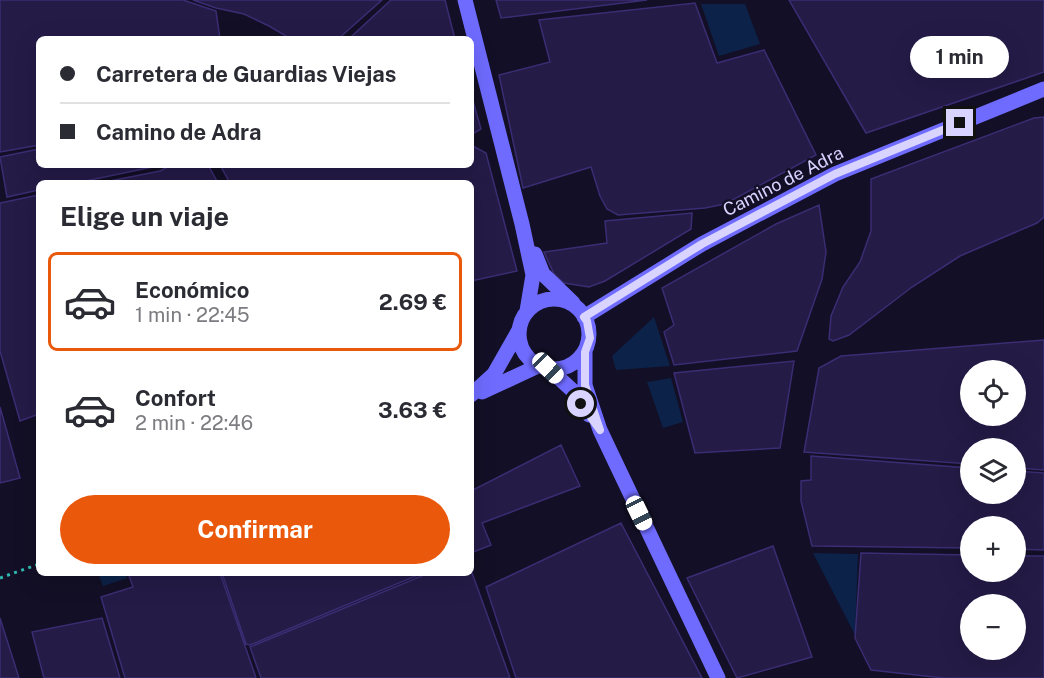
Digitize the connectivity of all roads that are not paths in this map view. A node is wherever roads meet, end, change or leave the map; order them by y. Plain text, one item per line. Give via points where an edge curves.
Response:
1 (465, 0) edge
2 (1044, 90) edge
3 (522, 224) junction
4 (527, 311) junction
5 (579, 311) junction
6 (519, 330) junction
7 (585, 352) junction
8 (543, 367) junction
9 (474, 393) edge
10 (474, 395) edge
11 (600, 430) junction
12 (718, 678) edge

1 - 3 street
2 - 5 street, Camino de Adra via 835,174
3 - 4 street via 533,275
3 - 5 street via 543,274
4 - 5 street via 554,299
4 - 6 street
5 - 7 street via 587,321 590,338
6 - 8 street via 523,351
6 - 9 street via 494,374
7 - 8 street via 574,364 561,369
7 - 11 street via 585,385
8 - 10 street
8 - 11 street via 572,390
11 - 12 street

